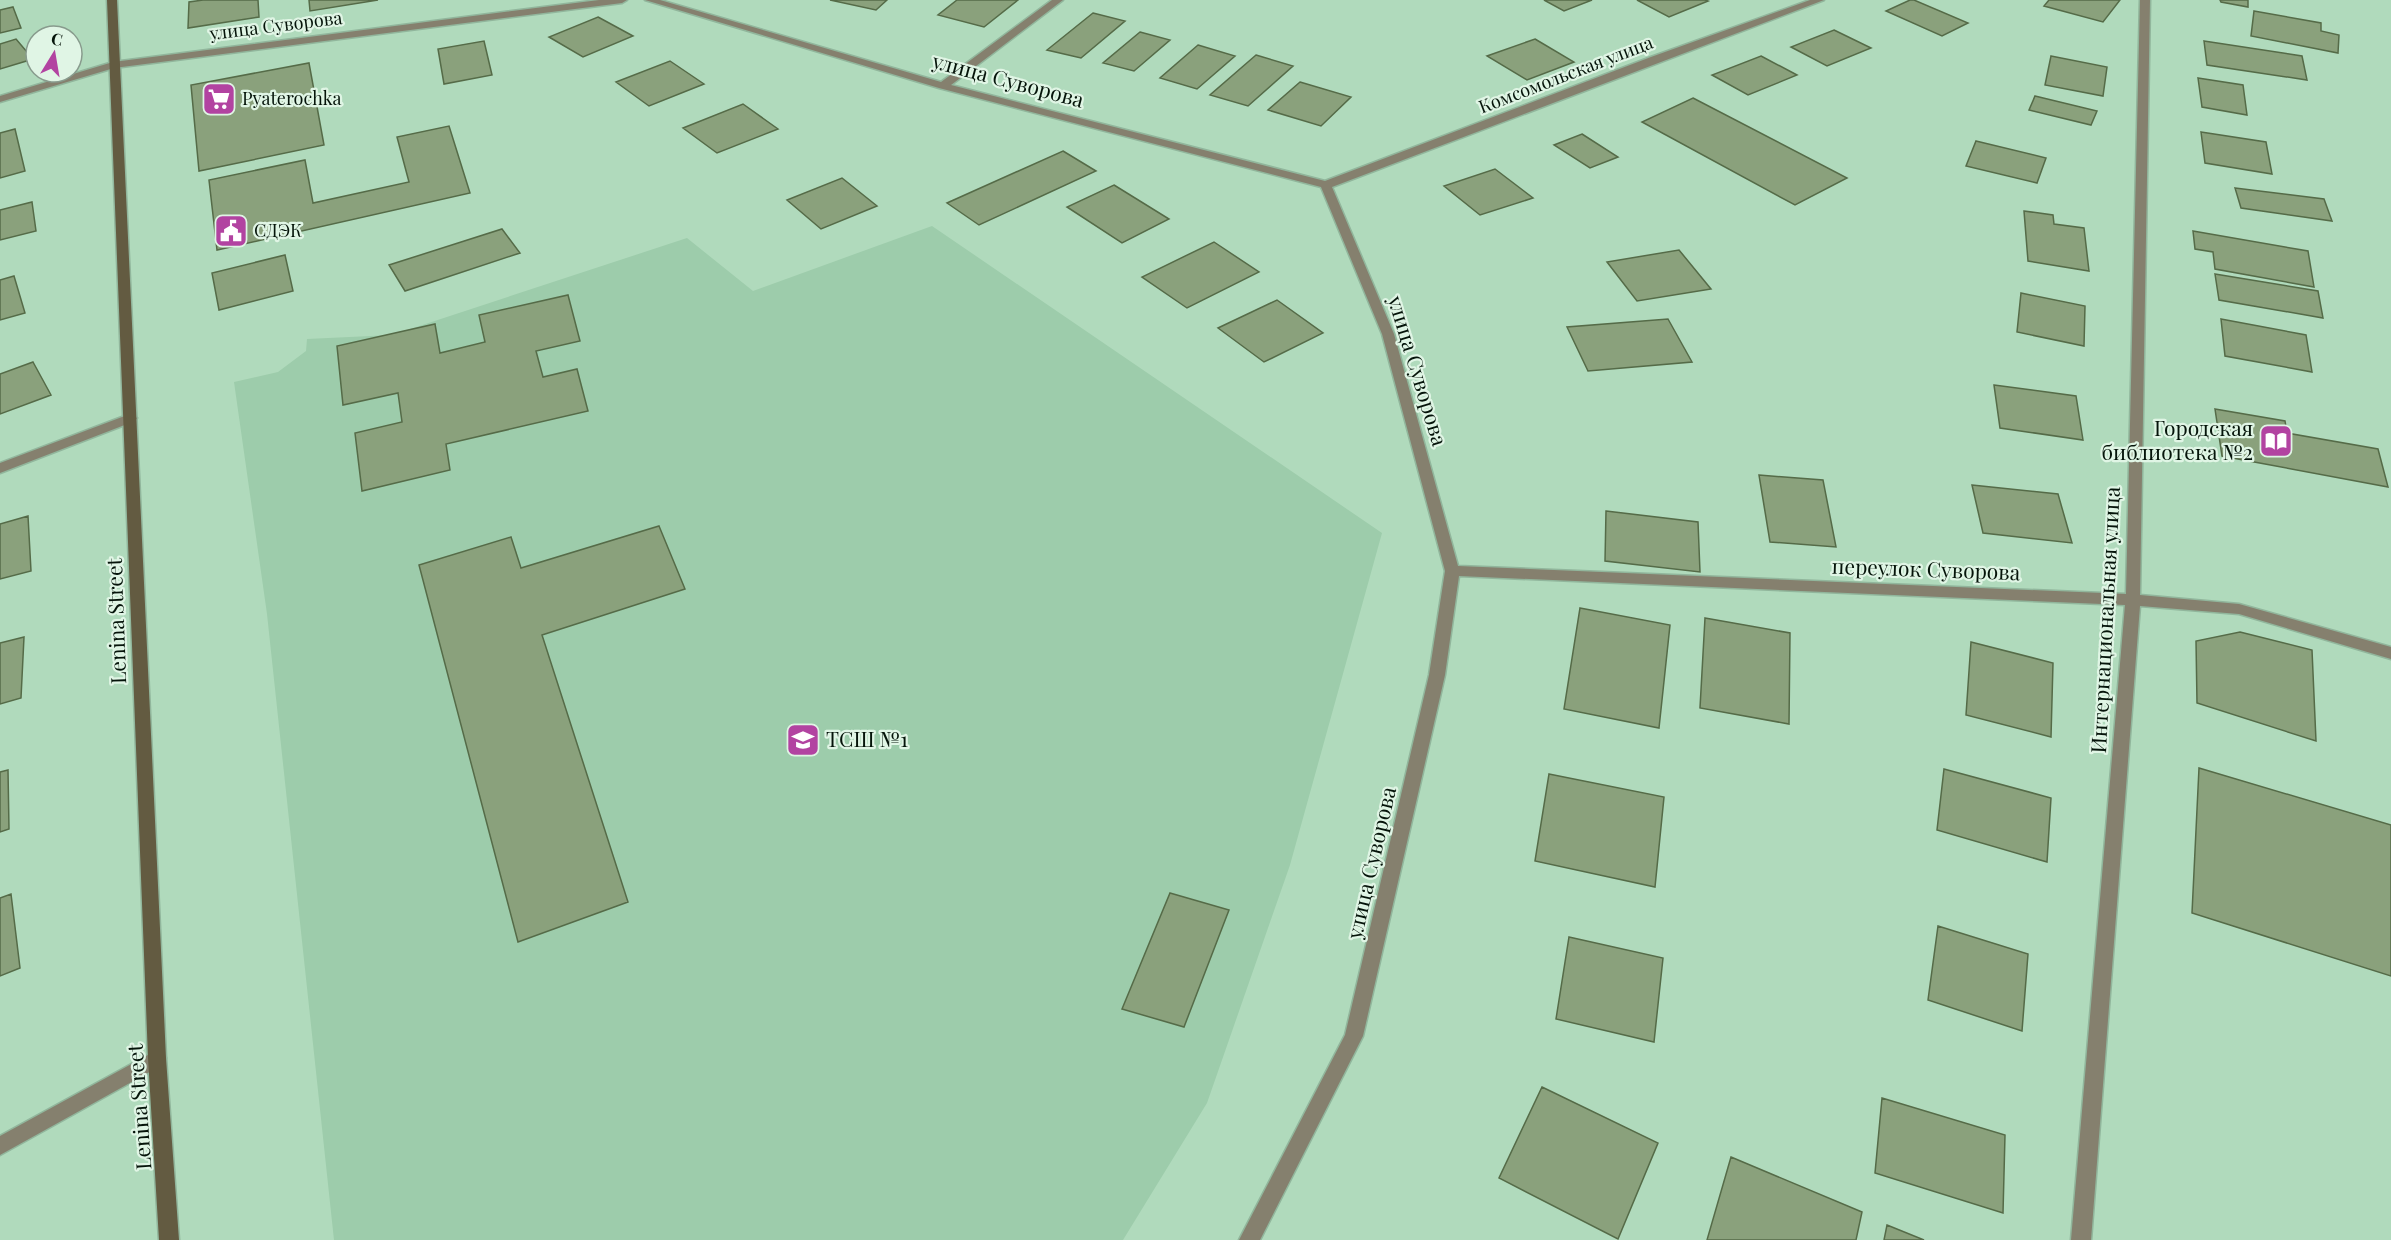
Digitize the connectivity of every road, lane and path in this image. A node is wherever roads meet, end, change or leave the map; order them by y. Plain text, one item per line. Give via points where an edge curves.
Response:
1 (112, 0) edge
2 (622, 0) edge
3 (651, 0) edge
4 (1058, 0) edge
5 (1820, 0) edge
6 (2145, 0) edge
7 (113, 65) junction
8 (943, 87) junction
9 (0, 99) edge
10 (1326, 185) junction
11 (130, 417) junction
12 (0, 468) edge
13 (1452, 571) junction
14 (2133, 600) junction
15 (2391, 653) edge
16 (157, 1058) junction
17 (0, 1146) edge
18 (169, 1240) edge
19 (1249, 1240) edge
20 (2081, 1240) edge

1 - 7 street, Lenina Street
2 - 7 street, улица Суворова
3 - 8 street, улица Суворова
4 - 8 street
5 - 10 street, Комсомольская улица via 1655,58
6 - 14 street, Интернациональная улица
7 - 9 street, улица Суворова
7 - 11 street, Lenina Street
8 - 10 street, улица Суворова
10 - 13 street, улица Суворова via 1388,334
11 - 12 street
11 - 16 street, Lenina Street
13 - 14 street, переулок Суворова
13 - 19 street, улица Суворова via 1437,675 1354,1036
14 - 15 street, переулок Суворова via 2240,609
14 - 20 street, Интернациональная улица
16 - 17 street
16 - 18 street, Lenina Street

